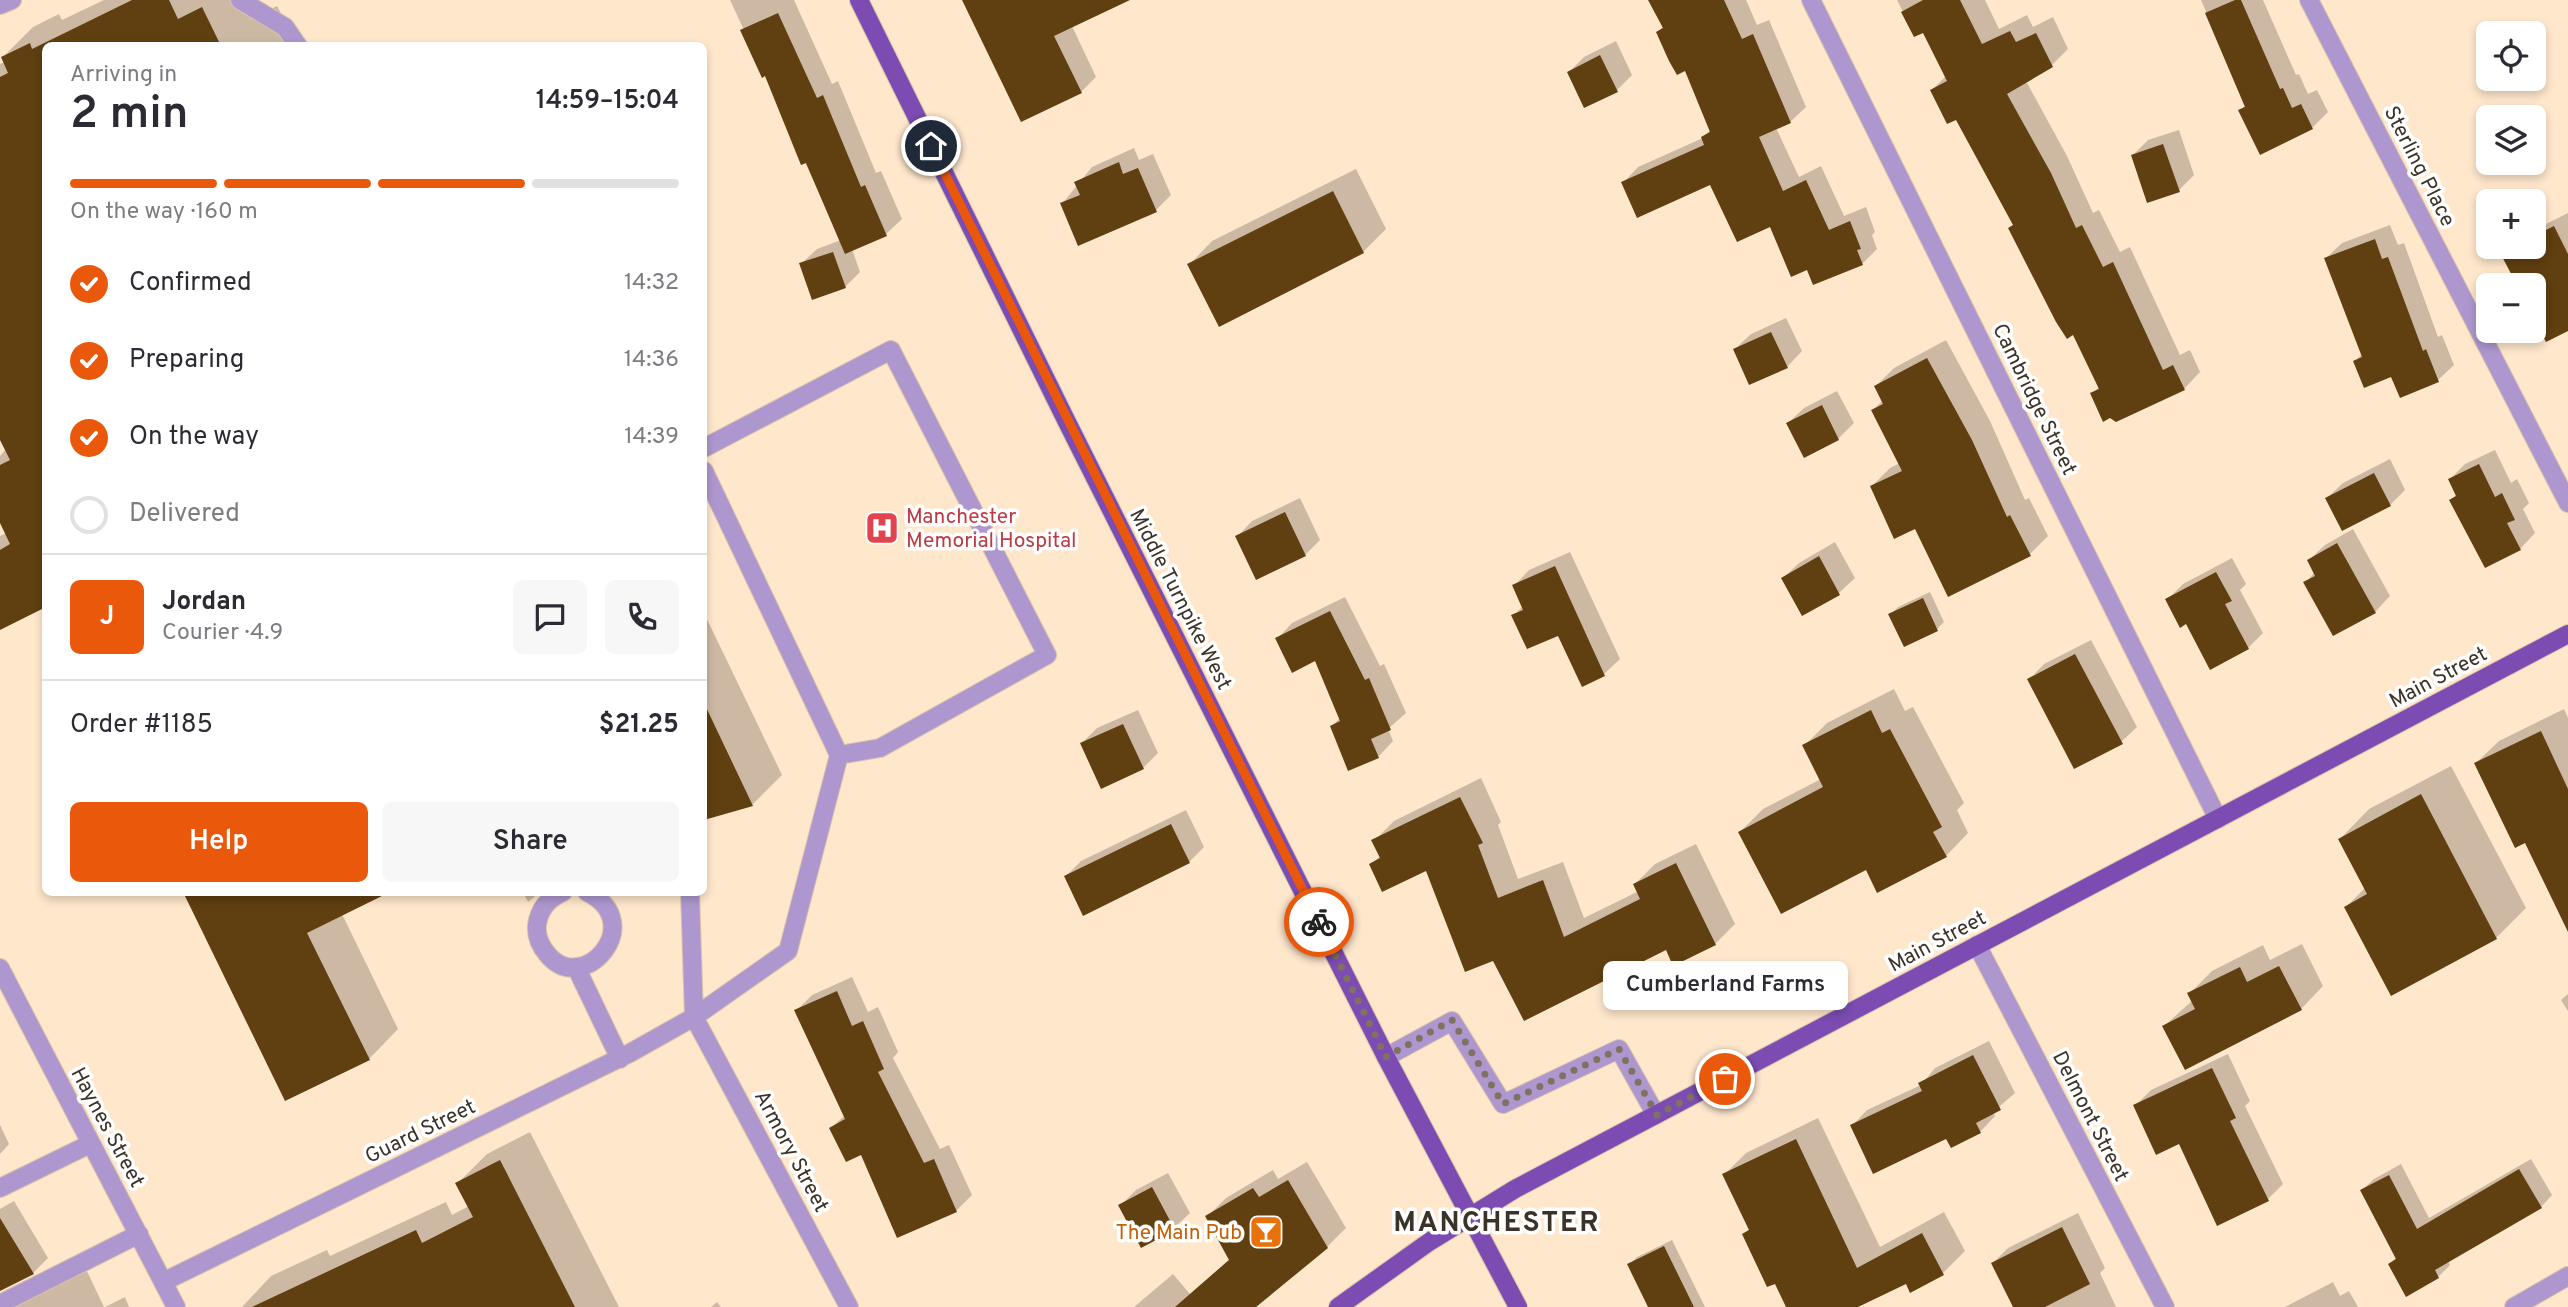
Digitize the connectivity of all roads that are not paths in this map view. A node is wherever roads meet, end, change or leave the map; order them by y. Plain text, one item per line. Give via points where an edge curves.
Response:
1 (12, 0) edge
2 (240, 0) edge
3 (859, 0) edge
4 (1811, 0) edge
5 (2309, 0) edge
6 (0, 5) edge
7 (295, 42) edge
8 (707, 446) edge
9 (707, 477) edge
10 (2568, 503) edge
11 (2568, 634) edge
12 (839, 755) junction
13 (2218, 819) junction
14 (556, 896) edge
15 (593, 896) edge
16 (690, 896) edge
17 (1978, 945) junction
18 (576, 967) junction
19 (0, 968) edge
20 (694, 1017) junction
21 (1386, 1057) junction
22 (620, 1059) junction
23 (1657, 1115) junction
24 (90, 1143) junction
25 (0, 1188) edge
26 (1470, 1215) junction
27 (139, 1234) junction
28 (2568, 1276) edge
29 (163, 1282) junction
30 (0, 1304) edge
31 (176, 1307) edge
32 (849, 1307) edge
33 (1338, 1307) edge
34 (1518, 1307) edge
35 (2165, 1307) edge
36 (2514, 1307) edge

1 - 6 street
2 - 7 street via 285,27
3 - 21 main road, Middle Turnpike West
4 - 13 street, Cambridge Street
5 - 10 street, Sterling Place
8 - 12 street via 891,350 1047,655 880,748
9 - 12 street
11 - 13 main road, Main Street
12 - 20 street, Guard Street via 788,951
13 - 17 main road, Main Street
14 - 18 street via 541,911 537,937 551,959
15 - 18 street via 605,905 614,928 606,950 588,965
16 - 20 street
17 - 23 main road, Main Street
17 - 35 street, Delmont Street
18 - 22 street
19 - 24 street, Haynes Street
20 - 22 street, Guard Street
20 - 32 street, Armory Street
21 - 23 street via 1452,1020 1503,1104 1619,1049
21 - 26 main road, Middle Turnpike West
22 - 29 street, Guard Street
23 - 26 main road, Main Street
24 - 25 street
24 - 27 street, Haynes Street
26 - 33 main road, Main Street
26 - 34 main road, Middle Turnpike West
27 - 29 street, Haynes Street
27 - 30 street
28 - 36 street
29 - 31 street, Haynes Street

